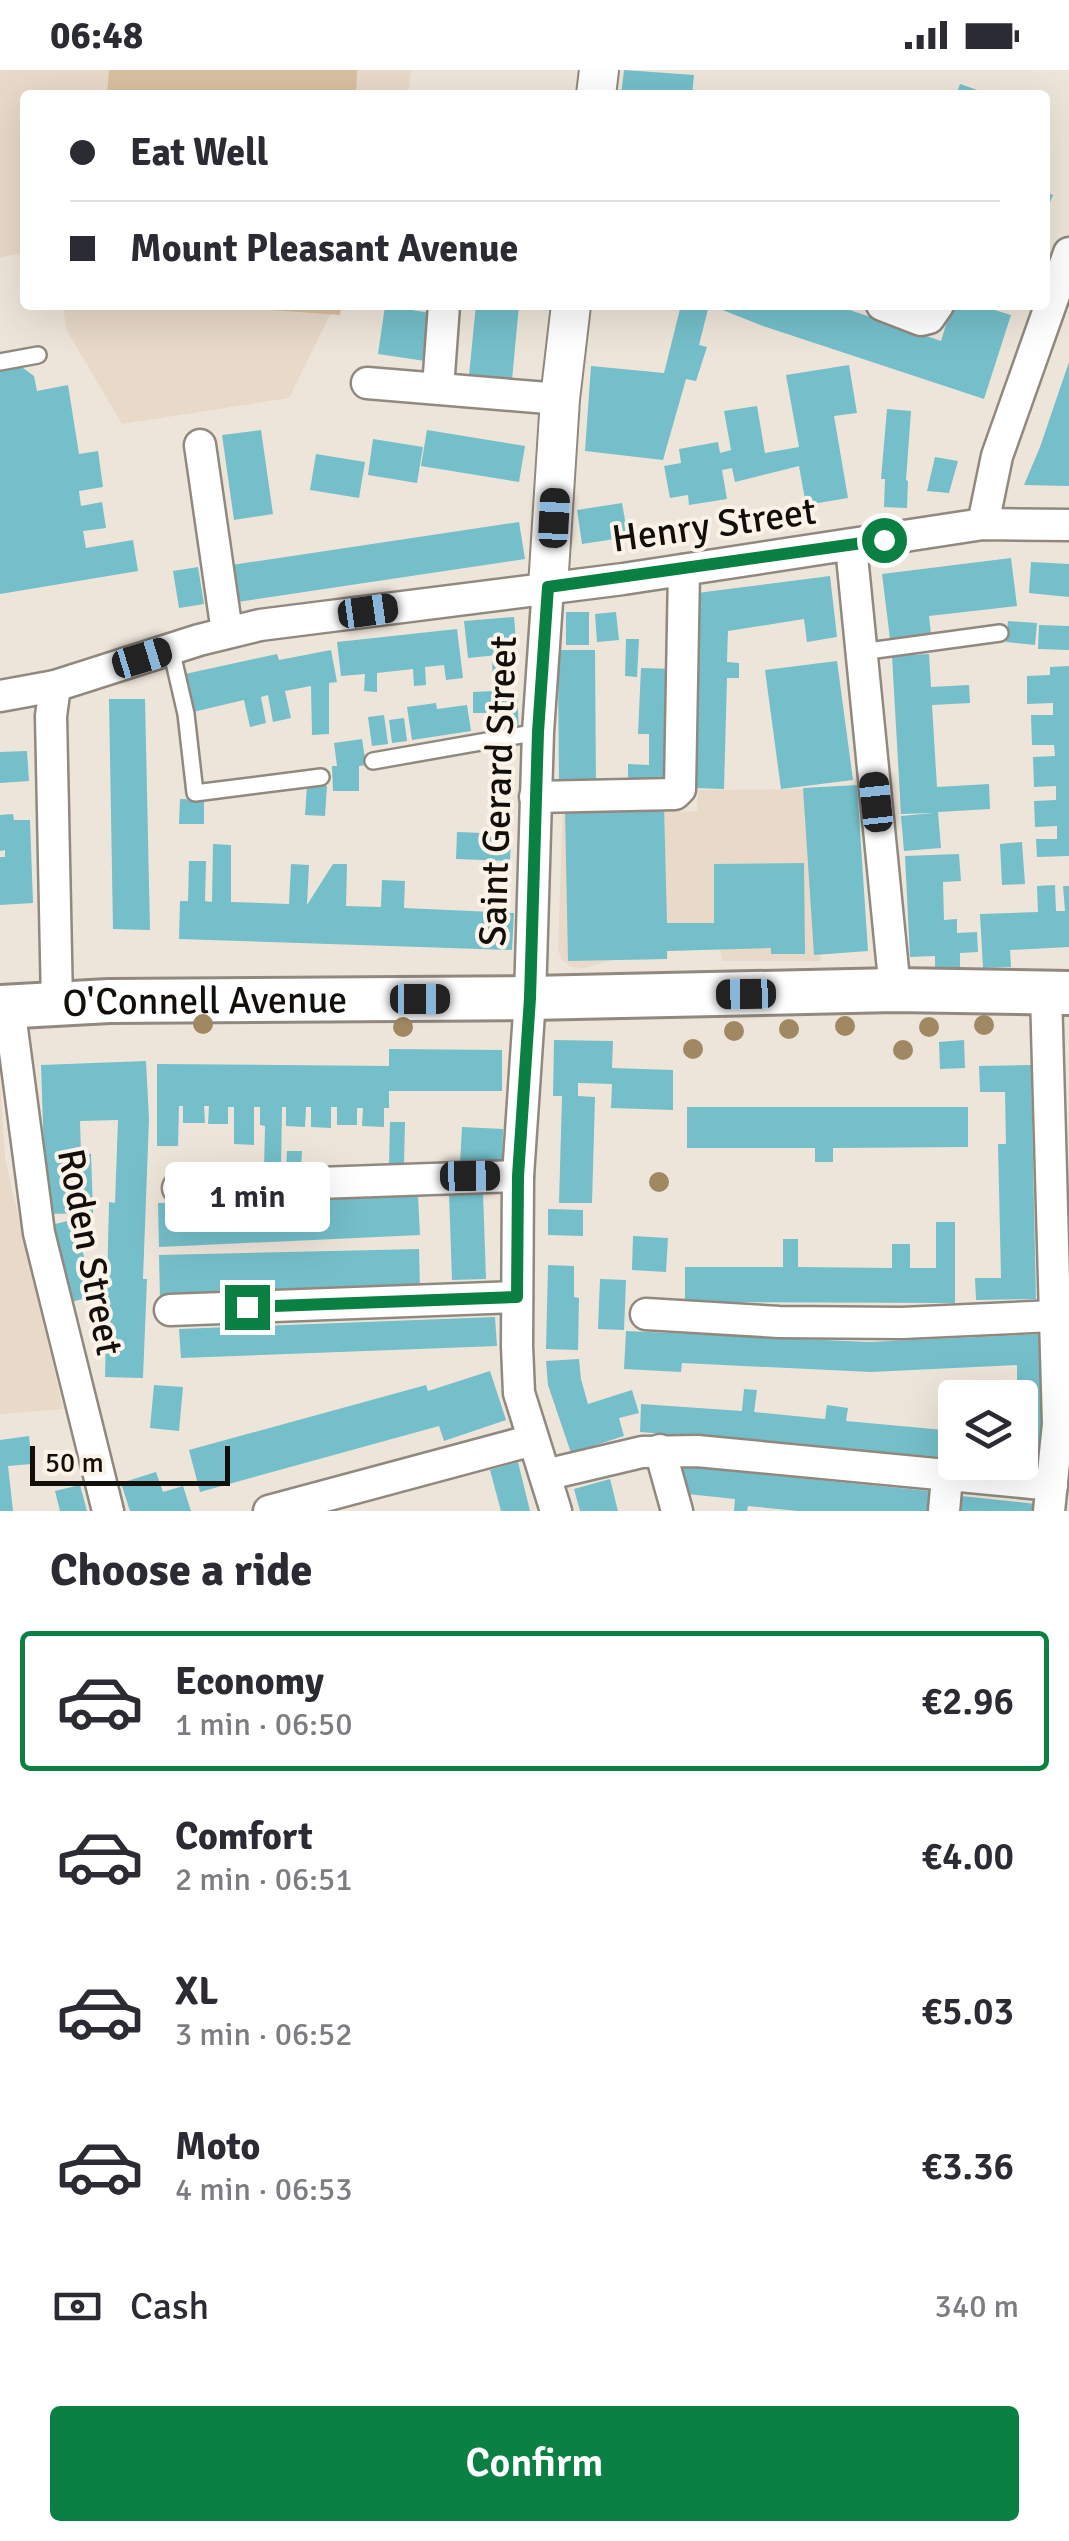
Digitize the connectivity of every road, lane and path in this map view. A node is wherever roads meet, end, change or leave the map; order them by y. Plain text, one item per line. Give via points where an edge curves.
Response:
1 (1069, 252) edge
2 (1050, 297) edge
3 (444, 310) edge
4 (570, 310) edge
5 (895, 310) edge
6 (935, 310) edge
7 (1045, 310) edge
8 (38, 355) dead end
9 (0, 362) edge
10 (366, 382) dead end
11 (438, 388) junction
12 (560, 399) junction
13 (200, 446) dead end
14 (982, 524) junction
15 (1069, 525) edge
16 (851, 546) junction
17 (684, 570) junction
18 (548, 587) junction
19 (228, 632) junction
20 (1000, 633) dead end
21 (171, 650) junction
22 (861, 652) junction
23 (56, 686) junction
24 (0, 696) edge
25 (538, 732) junction
26 (372, 761) dead end
27 (321, 776) dead end
28 (535, 797) junction
29 (895, 990) junction
30 (1057, 993) edge
31 (530, 998) junction
32 (57, 1003) junction
33 (5, 1006) edge
34 (518, 1176) junction
35 (178, 1188) dead end
36 (1060, 1214) edge
37 (517, 1297) junction
38 (170, 1310) dead end
39 (646, 1314) dead end
40 (1054, 1316) junction
41 (532, 1440) junction
42 (660, 1450) junction
43 (545, 1475) junction
44 (938, 1475) edge
45 (947, 1480) edge
46 (966, 1480) edge
47 (1050, 1498) edge
48 (108, 1511) edge
49 (270, 1511) edge
50 (556, 1511) edge
51 (677, 1511) edge
52 (944, 1511) edge

1 - 2 street
3 - 11 street
4 - 12 street
5 - 6 street via 921,320
7 - 14 street
8 - 9 lane
10 - 11 street
11 - 12 street
12 - 18 street
13 - 19 street
14 - 15 street, Henry Street
14 - 16 street, Henry Street
16 - 17 street, Henry Street
16 - 22 street
17 - 18 street, Henry Street
17 - 28 street via 680,790
18 - 19 street, Henry Street
18 - 25 street, Saint Gerard Street
19 - 21 street, Henry Street
20 - 22 lane
21 - 23 street, Henry Street
21 - 27 lane via 196,793
22 - 29 street
23 - 24 street, Henry Street
23 - 32 street via 51,716
25 - 26 lane
25 - 28 street, Saint Gerard Street
28 - 31 street, Saint Gerard Street
29 - 30 main road, O'Connell Avenue
29 - 31 main road, O'Connell Avenue
30 - 36 street
31 - 32 main road, O'Connell Avenue
31 - 34 street, Saint Gerard Street
32 - 33 main road, O'Connell Avenue
33 - 48 street, Roden Street via 39,1233
34 - 35 street
34 - 37 street, Saint Gerard Street
36 - 40 street
37 - 38 street
37 - 41 street, Saint Gerard Street via 518,1393
39 - 40 street via 902,1323
40 - 47 street via 1058,1424
41 - 43 street, Saint Gerard Street
41 - 49 street
42 - 43 street
42 - 44 street
42 - 51 street
43 - 50 street, Saint Gerard Street
45 - 52 street
46 - 47 street

